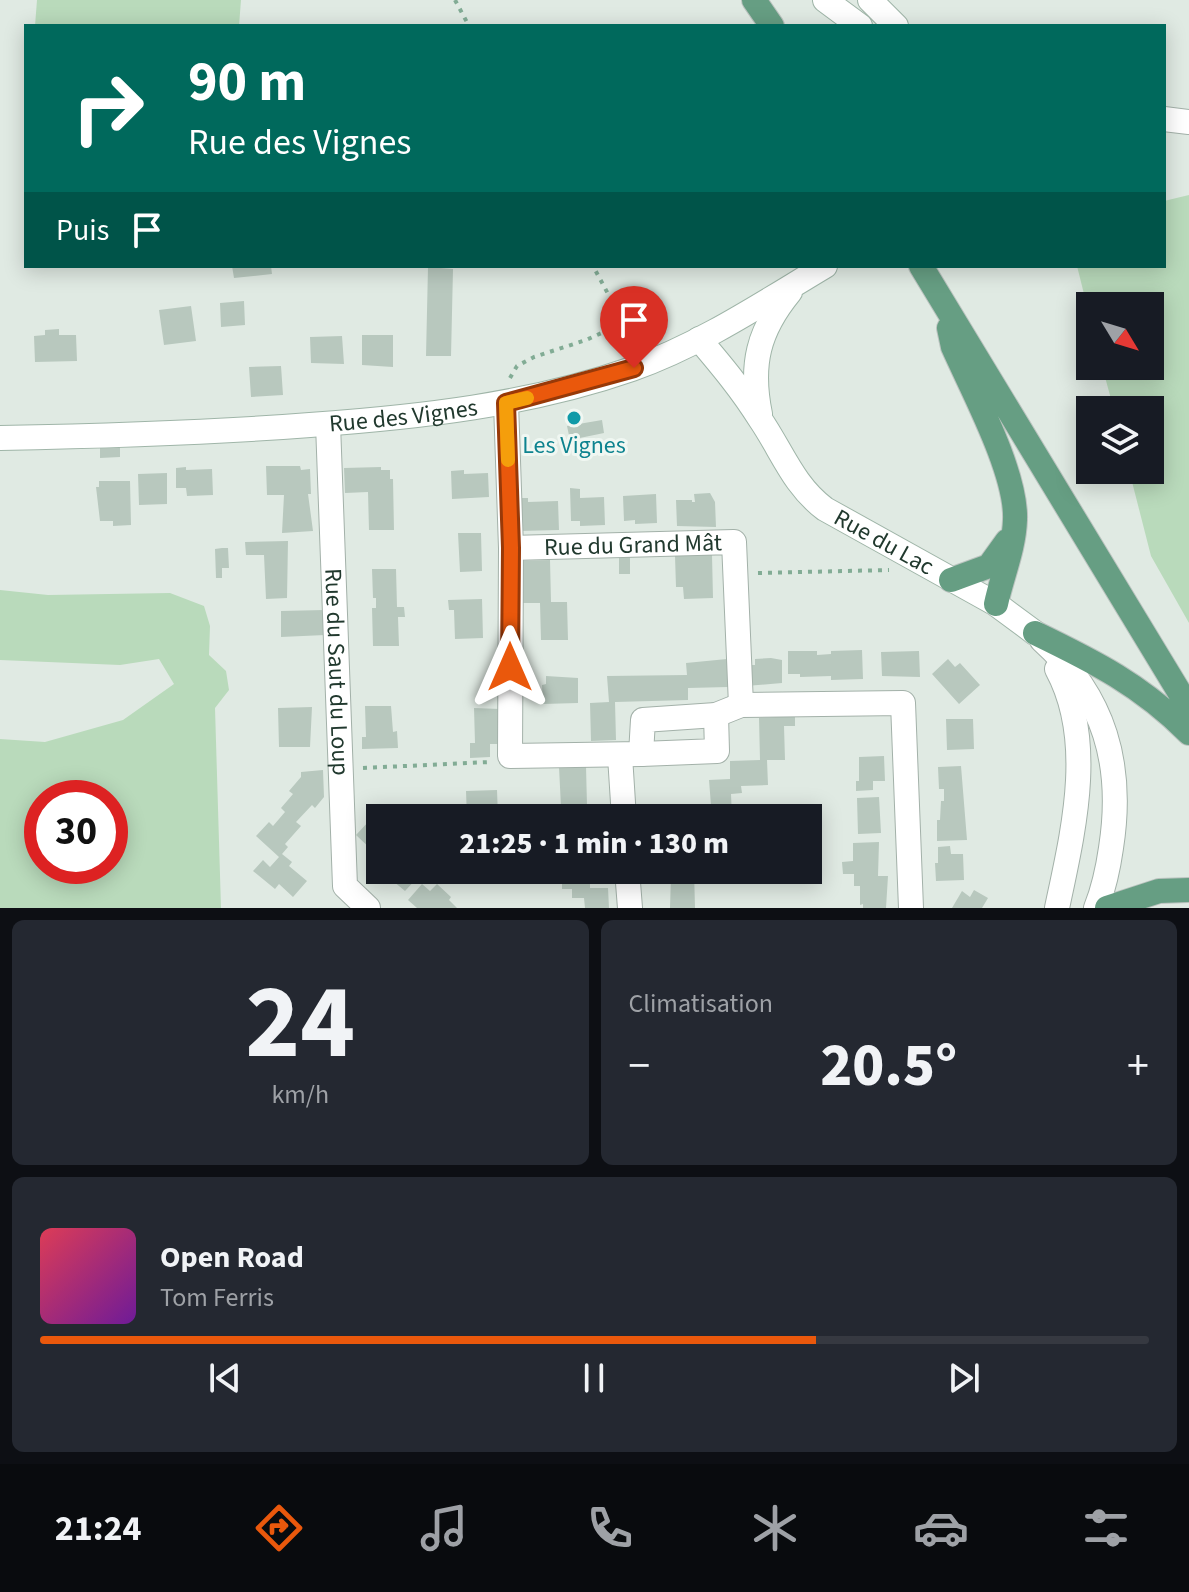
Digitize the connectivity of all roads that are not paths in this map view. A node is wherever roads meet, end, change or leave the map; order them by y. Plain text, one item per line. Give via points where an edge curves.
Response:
1 (754, 0) edge
2 (825, 0) edge
3 (852, 0) edge
4 (870, 0) edge
5 (771, 24) edge
6 (857, 24) edge
7 (867, 24) edge
8 (894, 24) edge
9 (1166, 119) edge
10 (1189, 122) edge
11 (822, 268) edge
12 (922, 268) edge
13 (800, 281) junction
14 (942, 298) junction
15 (731, 323) junction
16 (699, 339) junction
17 (754, 375) junction
18 (507, 392) junction
19 (761, 420) junction
20 (328, 424) junction
21 (0, 438) edge
22 (1014, 529) junction
23 (511, 548) junction
24 (951, 580) junction
25 (996, 604) junction
26 (1035, 633) junction
27 (741, 705) junction
28 (1189, 708) edge
29 (716, 715) junction
30 (1189, 733) edge
31 (631, 755) junction
32 (626, 804) edge
33 (628, 884) edge
34 (1189, 890) edge
35 (368, 908) edge
36 (630, 908) edge
37 (911, 908) edge
38 (1057, 908) edge
39 (1096, 908) edge
40 (1107, 908) edge

1 - 5 main road
2 - 6 street
3 - 7 street
4 - 8 street
9 - 10 street
11 - 13 street, Rue des Vignes
12 - 14 main road
13 - 15 street, Rue des Vignes
13 - 17 street, Rue du Lac via 769,321
14 - 22 main road via 953,347 1012,488
14 - 28 main road
15 - 16 street, Rue des Vignes
15 - 17 street, Rue du Lac via 744,341
16 - 18 street, Rue des Vignes via 634,368
16 - 19 street, Rue du Lac
17 - 19 street, Rue du Lac
18 - 20 street, Rue des Vignes via 440,413
18 - 23 street
19 - 24 street, Rue du Lac via 813,500
20 - 21 street, Rue des Vignes
20 - 35 street, Rue du Saut du Loup via 345,886
22 - 24 main road via 989,566
22 - 25 main road
23 - 27 street, Rue du Grand Mât via 734,542
23 - 31 street via 510,756
24 - 25 street, Rue du Lac
25 - 26 street, Rue du Lac
26 - 30 main road via 1150,696
26 - 38 street, Rue du Lac via 1066,687 1078,744 1074,813
26 - 39 street, Rue du Lac via 1066,662 1090,697 1109,743 1115,821 1105,888
27 - 29 street
27 - 37 street via 903,703
29 - 31 street via 643,720
29 - 31 street via 717,751
31 - 32 street
33 - 36 street
34 - 40 main road via 1159,891

